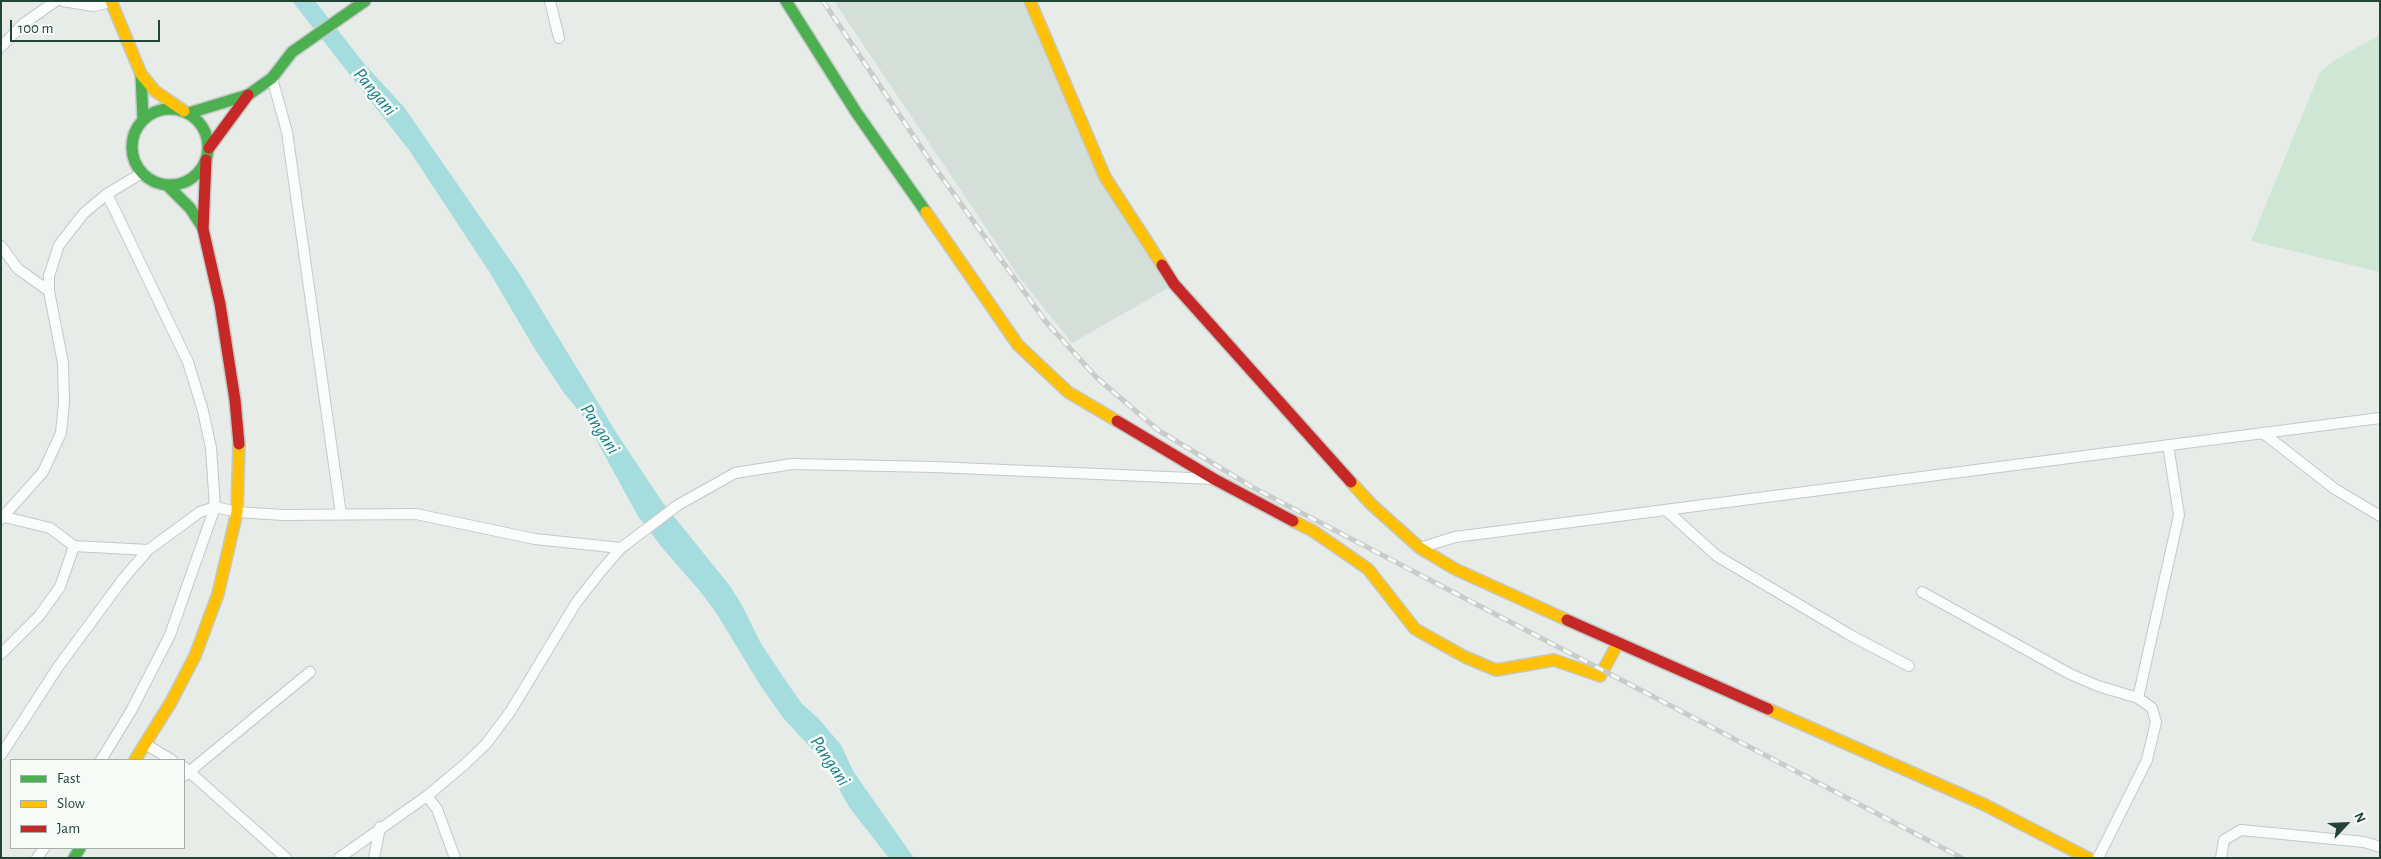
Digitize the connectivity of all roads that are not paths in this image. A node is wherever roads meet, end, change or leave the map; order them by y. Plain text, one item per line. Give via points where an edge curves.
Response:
1 (56, 1) edge
2 (63, 1) edge
3 (550, 1) edge
4 (786, 1) edge
5 (1030, 1) edge
6 (111, 2) edge
7 (362, 3) edge
8 (559, 38) dead end
9 (3, 42) edge
10 (141, 74) junction
11 (272, 78) junction
12 (248, 95) junction
13 (187, 112) junction
14 (143, 119) junction
15 (209, 148) junction
16 (206, 160) junction
17 (142, 174) junction
18 (168, 186) junction
19 (107, 194) junction
20 (203, 229) junction
21 (1, 246) edge
22 (49, 291) junction
23 (2380, 418) edge
24 (2263, 433) junction
25 (2168, 446) junction
26 (1214, 479) junction
27 (215, 507) junction
28 (1666, 510) junction
29 (237, 512) junction
30 (341, 514) junction
31 (2380, 516) edge
32 (2, 517) edge
33 (74, 546) junction
34 (621, 548) junction
35 (1420, 548) junction
36 (148, 550) junction
37 (1922, 592) dead end
38 (1618, 643) junction
39 (1, 654) edge
40 (1909, 666) dead end
41 (310, 672) dead end
42 (2138, 698) junction
43 (144, 744) junction
44 (1, 754) edge
45 (102, 759) edge
46 (136, 759) edge
47 (170, 759) edge
48 (186, 771) edge
49 (427, 796) junction
50 (380, 827) junction
51 (2380, 847) edge
52 (286, 858) edge
53 (339, 858) edge
54 (374, 858) edge
55 (455, 858) edge
56 (2088, 858) edge
57 (2098, 858) edge
58 (2221, 858) edge

1 - 9 street
2 - 6 street via 93,6
3 - 8 street
4 - 26 main road via 856,112 1018,345 1068,392
5 - 35 main road via 1105,177 1174,284 1371,504
6 - 10 main road
7 - 11 main road via 292,52
10 - 13 main road via 155,92
10 - 14 main road
11 - 12 main road
11 - 30 street via 287,132
12 - 13 main road
12 - 15 main road
13 - 14 main road via 169,108 155,111
13 - 15 main road via 204,128
14 - 17 main road via 134,132 131,146 134,161
15 - 16 main road
16 - 18 main road via 192,179
16 - 20 main road
17 - 18 main road
17 - 19 street
18 - 20 main road via 190,208
19 - 22 street via 84,213 59,245 49,276
19 - 27 street via 188,362 204,411 211,448
20 - 29 main road via 220,304 235,400 239,441
21 - 22 street via 18,269
22 - 32 street via 63,363 61,433 43,472
23 - 24 street
24 - 25 street
24 - 31 street via 2334,489
25 - 28 street
25 - 42 street via 2179,515
26 - 34 street via 792,464 735,473 678,505
26 - 38 main road via 1313,531 1368,569 1415,628 1465,658 1496,670 1554,660 1600,676
27 - 29 street
27 - 36 street via 185,521
27 - 45 street via 170,635 131,711
28 - 35 street via 1455,537
28 - 40 street via 1717,556
29 - 30 street
29 - 43 main road via 218,594 195,656
30 - 34 street via 416,514 535,539
32 - 33 street via 50,528
33 - 36 street
33 - 39 street via 60,587 39,616
34 - 49 street via 576,603 510,712 486,744
35 - 38 main road via 1455,569
36 - 44 street via 58,666
37 - 42 street via 2070,674
38 - 56 main road via 1983,804
41 - 48 street
42 - 57 street via 2152,708 2156,722 2147,760
43 - 46 main road
43 - 47 street
48 - 52 street
49 - 50 street
49 - 55 street via 437,809
50 - 53 street
50 - 54 street
51 - 58 street via 2364,842 2240,830 2224,840

